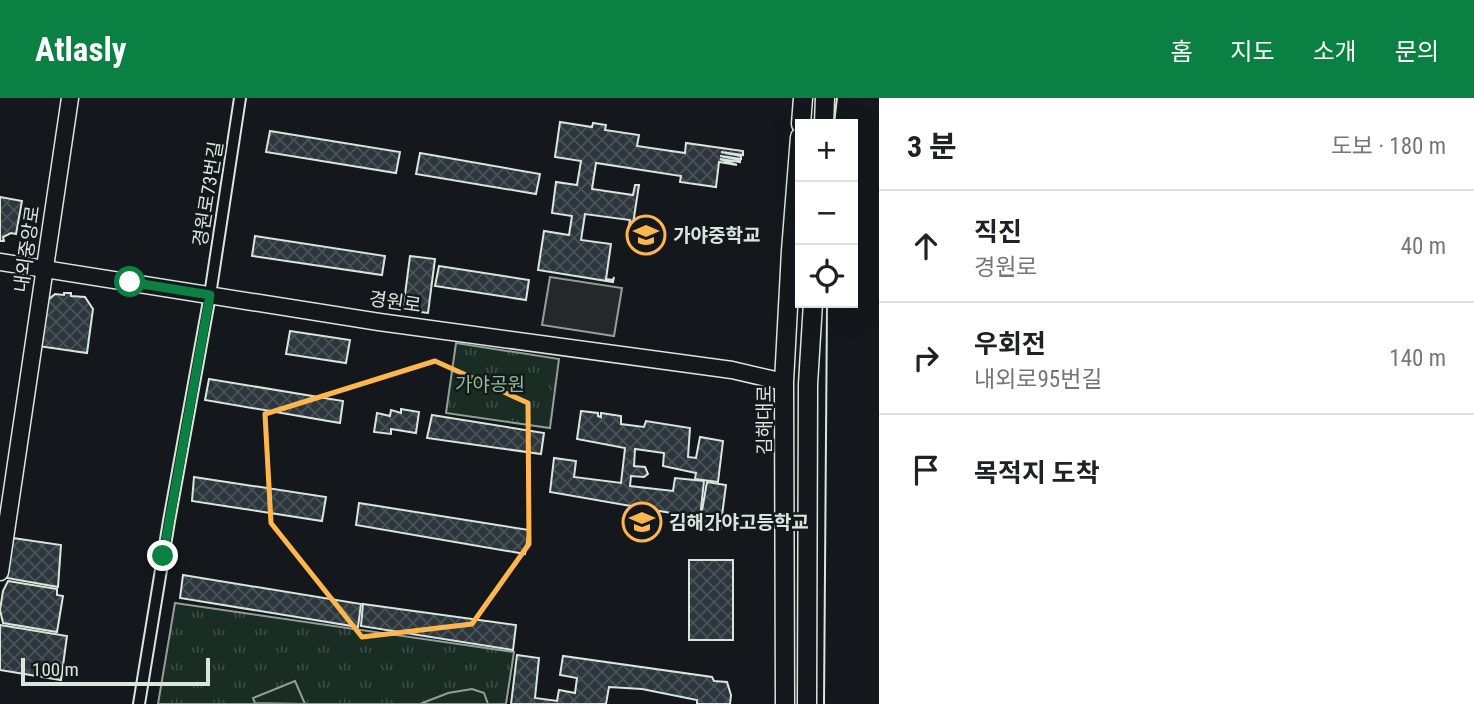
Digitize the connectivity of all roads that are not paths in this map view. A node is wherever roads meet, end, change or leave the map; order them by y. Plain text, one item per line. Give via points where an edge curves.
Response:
1 (70, 98) edge
2 (240, 98) edge
3 (803, 98) edge
4 (825, 98) edge
5 (801, 119) edge
6 (824, 119) edge
7 (796, 182) edge
8 (0, 262) edge
9 (45, 269) junction
10 (210, 295) junction
11 (813, 308) edge
12 (784, 382) junction
13 (0, 572) edge
14 (139, 704) edge
15 (785, 704) edge
16 (807, 704) edge

1 - 9 street, 내외중앙로
2 - 10 street, 경원로73번길
3 - 5 main road
4 - 6 main road
7 - 12 main road, 김해대로
8 - 9 street, 경원로
9 - 10 street, 경원로
9 - 13 street, 내외중앙로
10 - 12 street, 경원로 via 732,370
10 - 14 street, 경원로73번길
11 - 16 main road via 808,384
12 - 15 main road, 김해대로

